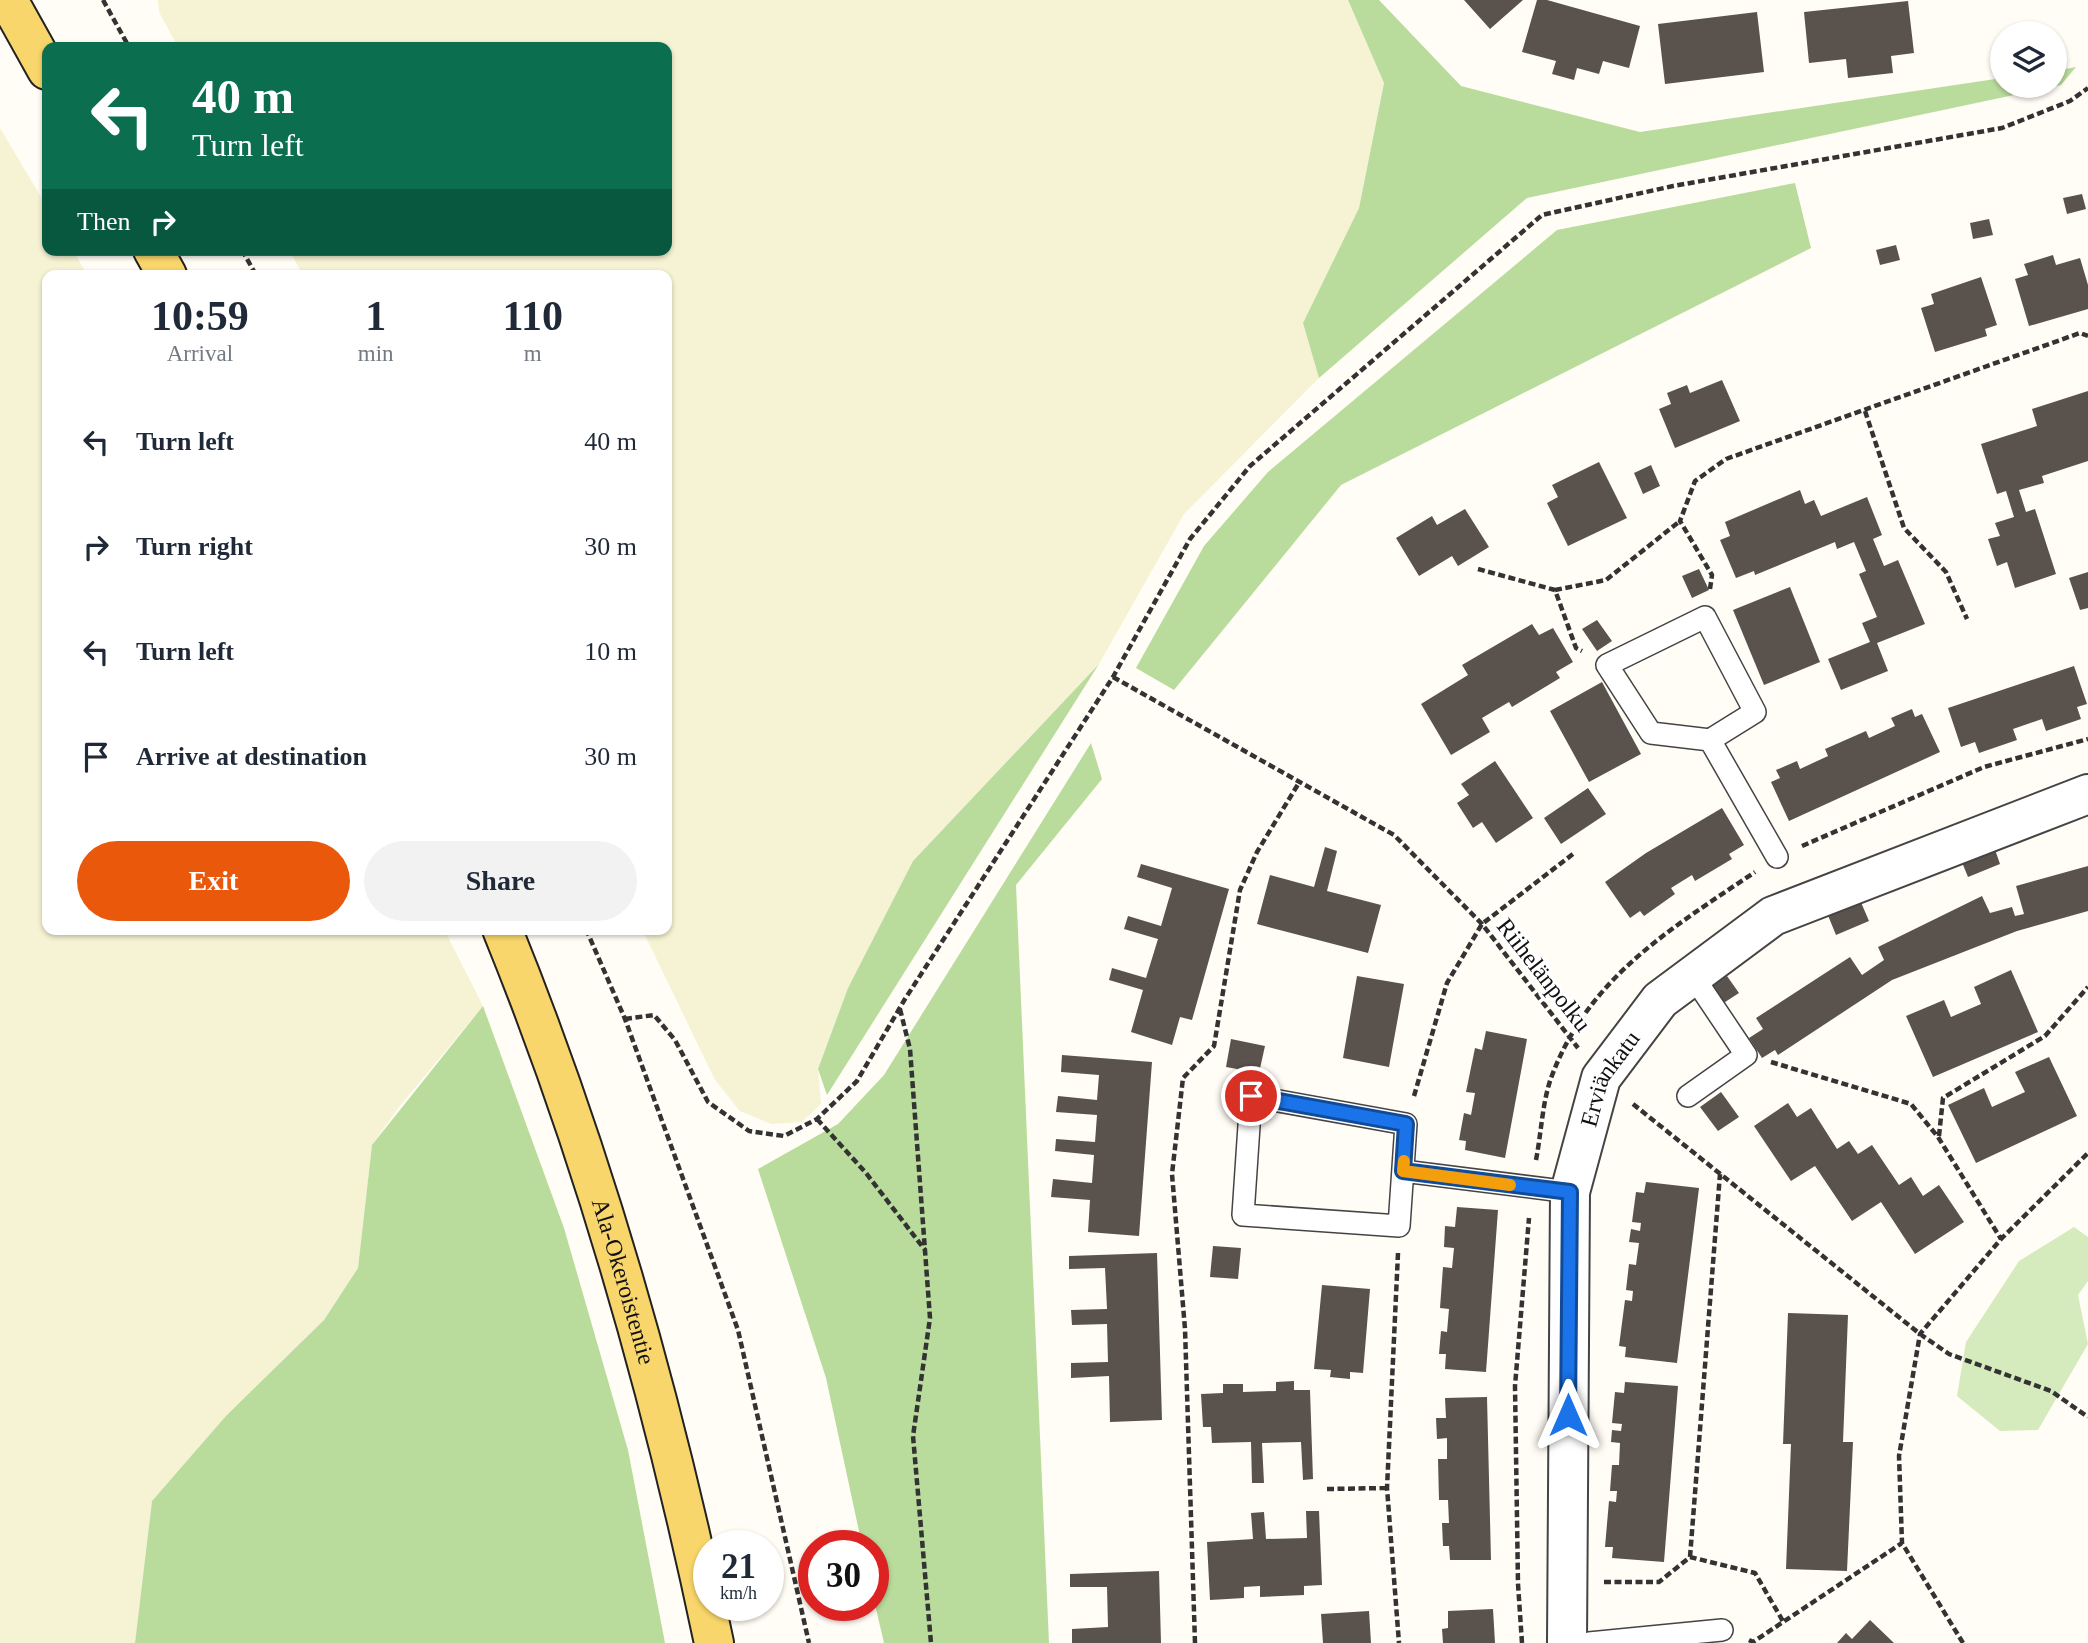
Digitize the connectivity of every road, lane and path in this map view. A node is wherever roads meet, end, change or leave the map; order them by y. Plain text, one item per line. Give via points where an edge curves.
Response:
1 (8, 0) edge
2 (103, 0) edge
3 (127, 42) edge
4 (42, 61) edge
5 (2088, 88) edge
6 (2088, 336) edge
7 (1865, 411) junction
8 (1680, 521) junction
9 (1478, 569) dead end
10 (1555, 590) junction
11 (1705, 617) junction
12 (1966, 619) dead end
13 (1607, 665) junction
14 (1113, 677) junction
15 (1710, 740) junction
16 (1300, 781) junction
17 (2088, 794) edge
18 (1573, 855) dead end
19 (1777, 857) dead end
20 (1482, 924) junction
21 (504, 935) edge
22 (589, 935) edge
23 (1693, 976) junction
24 (2088, 986) edge
25 (899, 1008) junction
26 (625, 1018) junction
27 (1746, 1055) junction
28 (1601, 1078) junction
29 (1688, 1096) dead end
30 (817, 1119) junction
31 (1406, 1124) junction
32 (1938, 1137) junction
33 (2088, 1153) edge
34 (1403, 1171) junction
35 (1720, 1174) junction
36 (1570, 1192) junction
37 (1399, 1226) junction
38 (2001, 1238) junction
39 (925, 1250) junction
40 (1920, 1334) junction
41 (2088, 1417) edge
42 (1387, 1488) junction
43 (1327, 1489) dead end
44 (1902, 1543) junction
45 (1690, 1557) junction
46 (1567, 1583) junction
47 (1784, 1623) junction
48 (1722, 1630) joint
49 (714, 1643) edge
50 (809, 1643) edge
51 (931, 1643) edge
52 (1195, 1643) edge
53 (1399, 1643) edge
54 (1567, 1643) edge
55 (1589, 1643) edge
56 (1963, 1643) edge

1 - 4 main road
2 - 3 path
5 - 14 path via 2070,101 2002,128 1673,186 1542,215 1250,466 1190,539
6 - 7 path via 2080,333
7 - 8 path via 1726,459 1695,481
7 - 12 path via 1904,528 1946,572
8 - 10 path via 1606,580
8 - 11 path via 1712,575
9 - 10 path
10 - 13 path via 1577,648
11 - 13 lane
11 - 15 lane via 1755,712
13 - 15 lane via 1651,733
14 - 16 path, Riihelänpolku
14 - 25 path
15 - 19 lane
16 - 20 path, Riihelänpolku via 1394,835
16 - 52 path via 1240,890 1214,1046 1183,1077 1172,1174 1185,1329
17 - 23 street, Erviänkatu via 1773,916
18 - 20 path
20 - 28 path, Riihelänpolku
20 - 31 path via 1447,983
21 - 49 main road, Ala-Okeroistentie via 611,1235 661,1414
22 - 26 path
23 - 27 lane
23 - 28 street, Erviänkatu via 1660,1000
24 - 32 path via 2045,1036 1943,1098
25 - 30 path via 857,1081
25 - 39 path via 910,1049
26 - 30 path via 654,1015 675,1040 708,1102 749,1131 784,1136
26 - 50 path via 738,1330
27 - 29 lane
27 - 32 path via 1911,1104
28 - 35 path, Riihelänpolku
28 - 36 street, Erviänkatu
30 - 39 path
31 - 34 lane
31 - 37 lane via 1251,1096 1243,1214
32 - 38 path
33 - 38 path
34 - 36 lane
34 - 37 lane
35 - 40 path, Riihelänpolku
35 - 45 path
36 - 46 street, Erviänkatu
37 - 42 path
38 - 40 path
39 - 51 path via 930,1318 913,1436
40 - 41 path, Riihelänpolku via 1949,1354 2051,1391
40 - 44 path via 1899,1456
42 - 43 path
42 - 53 path
44 - 47 path
44 - 56 path
45 - 46 path via 1659,1582
45 - 47 path via 1755,1573
46 - 54 street, Erviänkatu
47 - 48 path via 1754,1642
48 - 55 lane

